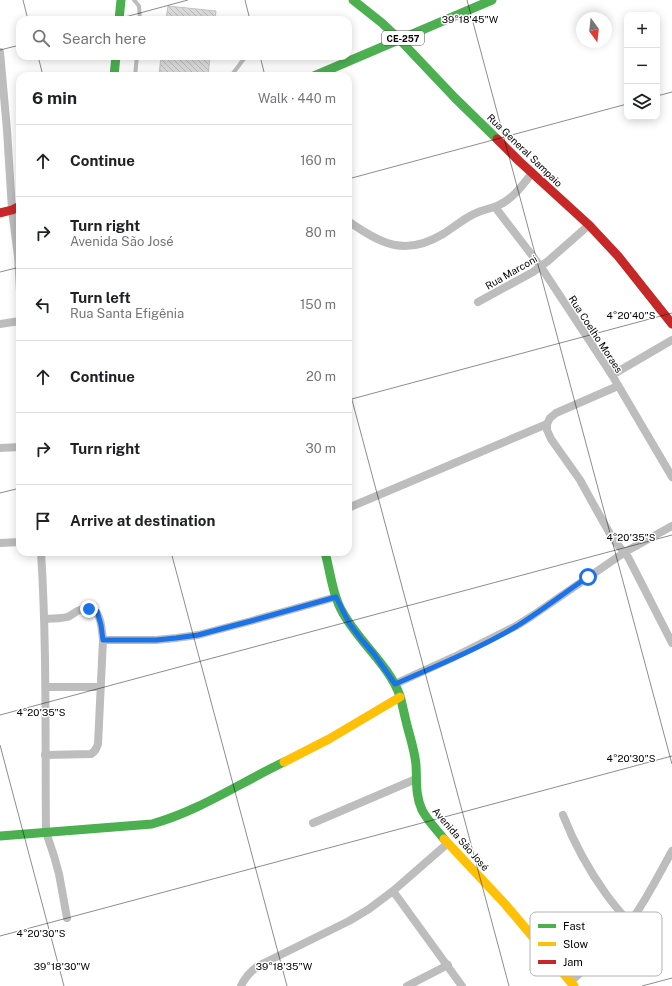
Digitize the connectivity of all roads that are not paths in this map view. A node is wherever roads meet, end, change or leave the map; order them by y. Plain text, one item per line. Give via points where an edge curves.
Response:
1 (121, 0) edge
2 (134, 0) edge
3 (353, 0) edge
4 (492, 0) edge
5 (119, 16) edge
6 (140, 16) edge
7 (400, 40) junction
8 (0, 52) edge
9 (116, 60) edge
10 (137, 60) edge
11 (243, 60) edge
12 (114, 72) edge
13 (135, 72) edge
14 (234, 72) edge
15 (324, 72) edge
16 (532, 173) junction
17 (495, 207) junction
18 (16, 208) edge
19 (0, 213) edge
20 (352, 224) edge
21 (589, 225) junction
22 (541, 267) junction
23 (478, 302) dead end
24 (16, 322) edge
25 (0, 324) edge
26 (672, 324) edge
27 (672, 340) edge
28 (612, 375) junction
29 (618, 386) junction
30 (547, 424) junction
31 (16, 447) edge
32 (0, 448) edge
33 (672, 477) edge
34 (352, 506) edge
35 (672, 526) edge
36 (16, 542) edge
37 (0, 544) edge
38 (625, 552) junction
39 (41, 556) edge
40 (326, 556) edge
41 (336, 597) junction
42 (45, 619) junction
43 (103, 640) junction
44 (672, 643) edge
45 (395, 684) junction
46 (46, 687) junction
47 (100, 687) junction
48 (400, 697) junction
49 (45, 755) junction
50 (416, 779) junction
51 (563, 815) dead end
52 (313, 824) dead end
53 (46, 832) junction
54 (0, 836) edge
55 (448, 843) junction
56 (672, 851) edge
57 (393, 891) junction
58 (621, 912) edge
59 (637, 912) edge
60 (67, 918) dead end
61 (530, 934) edge
62 (448, 965) junction
63 (565, 976) edge
64 (580, 976) edge
65 (572, 984) edge
66 (241, 986) edge
67 (406, 986) edge
68 (462, 986) edge

1 - 5 street
2 - 6 lane via 139,6
3 - 7 street, Rua General Sampaio
4 - 7 street, CE-257
7 - 15 street, CE-257
7 - 16 street, Rua General Sampaio
8 - 18 street
9 - 12 street
10 - 13 lane
11 - 14 lane
16 - 17 street via 516,193
16 - 21 street, Rua General Sampaio
17 - 20 street via 473,214 434,239 413,246 398,246 384,242
17 - 22 street, Rua Coelho Moraes
18 - 19 street
21 - 22 street, Rua Marconi
21 - 26 street, Rua General Sampaio via 618,256
22 - 23 street, Rua Marconi
22 - 28 street, Rua Coelho Moraes
24 - 25 street
27 - 28 street
28 - 29 street, Rua Coelho Moraes
29 - 30 street via 556,413
29 - 33 street, Rua Coelho Moraes
30 - 34 street
30 - 38 street via 551,439 580,480 613,539
31 - 32 street
35 - 38 street
36 - 37 street
38 - 44 street
38 - 45 street via 516,626
39 - 42 street
40 - 41 street, Avenida São José
41 - 43 street via 198,635
41 - 45 street, Avenida São José via 349,623
42 - 43 street via 65,618 82,609 97,611
42 - 46 street
43 - 47 street
45 - 48 street, Avenida São José
46 - 47 street
46 - 49 street
47 - 49 street via 98,744 95,752
48 - 50 street, Avenida São José via 413,748
48 - 53 street via 310,750 167,820 152,824
49 - 53 street
50 - 52 street
50 - 55 street, Avenida São José via 417,796 422,810
51 - 58 street via 579,852
53 - 54 street
53 - 60 street via 59,874
55 - 57 street
55 - 61 street, Avenida São José
56 - 59 street
57 - 62 street
57 - 66 street via 349,921 258,966 250,972
62 - 67 street
62 - 68 street
63 - 65 street, Avenida São José
64 - 65 street

